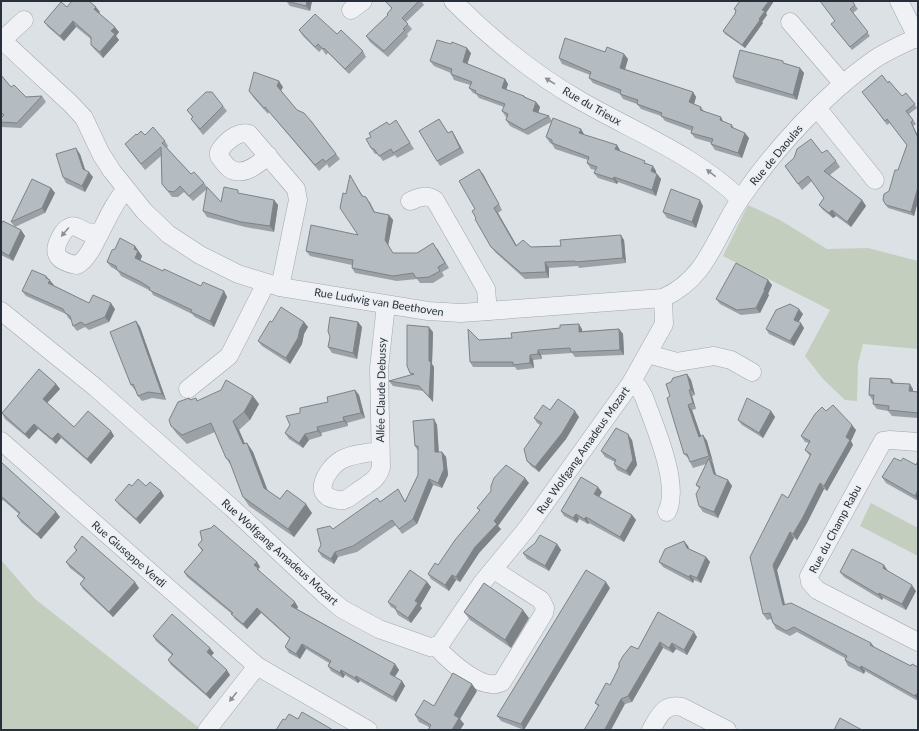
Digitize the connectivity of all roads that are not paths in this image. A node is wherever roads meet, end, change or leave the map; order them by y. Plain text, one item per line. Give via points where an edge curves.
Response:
1 (452, 1) edge
2 (899, 1) edge
3 (24, 20) dead end
4 (790, 22) dead end
5 (918, 38) edge
6 (2, 41) edge
7 (843, 84) junction
8 (817, 108) junction
9 (268, 156) dead end
10 (876, 180) dead end
11 (126, 190) junction
12 (740, 199) junction
13 (410, 202) dead end
14 (99, 232) dead end
15 (273, 285) junction
16 (663, 298) junction
17 (386, 304) junction
18 (1, 311) edge
19 (488, 311) junction
20 (648, 354) junction
21 (752, 372) dead end
22 (631, 383) junction
23 (188, 389) dead end
24 (1, 441) edge
25 (918, 442) edge
26 (380, 451) dead end
27 (667, 512) dead end
28 (494, 570) junction
29 (918, 642) edge
30 (436, 646) junction
31 (257, 666) junction
32 (207, 730) edge
33 (368, 730) edge
34 (651, 730) edge
35 (727, 730) edge

12 -> 1 street, Rue du Trieux via 707,170 586,104 539,74 498,43
2 - 5 street
3 - 6 street
4 - 7 street
5 - 7 street, Rue de Daoulas via 872,60
6 - 11 street, Rue Ludwig van Beethoven via 84,118 101,154
7 - 8 street, Rue de Daoulas
8 - 10 street
8 - 12 street, Rue de Daoulas via 779,149
9 - 15 street via 296,189 298,195
11 - 14 street via 118,197
11 - 15 street, Rue Ludwig van Beethoven via 168,234 200,255 238,274
12 - 16 street, Rue de Daoulas via 697,274 677,292
13 - 19 street via 423,196 435,200 486,289
15 - 17 street, Rue Ludwig van Beethoven
15 - 23 street via 229,356
16 - 19 street, Rue Ludwig van Beethoven
16 - 20 street, Rue Wolfgang Amadeus Mozart via 664,324
17 - 19 street, Rue Ludwig van Beethoven via 428,312
17 - 26 street, Allée Claude Debussy via 379,368
18 - 30 street, Rue Wolfgang Amadeus Mozart via 95,387 342,609 378,629 430,647
20 - 21 street via 677,362 714,356 731,360
20 - 22 street, Rue Wolfgang Amadeus Mozart
22 - 27 street via 639,388 644,397 669,470 672,491 671,504
22 - 28 street, Rue Wolfgang Amadeus Mozart via 528,527
24 - 31 street, Rue Giuseppe Verdi
25 - 29 street, Rue du Champ Rabu via 883,441 809,576 810,582 817,590
28 - 30 street, Rue Wolfgang Amadeus Mozart via 482,583 441,643
28 - 30 street via 541,600 546,608 502,682 497,685 486,684 452,663
31 -> 32 street
31 - 33 street, Rue Giuseppe Verdi
34 - 35 street via 661,712 674,705 682,706

